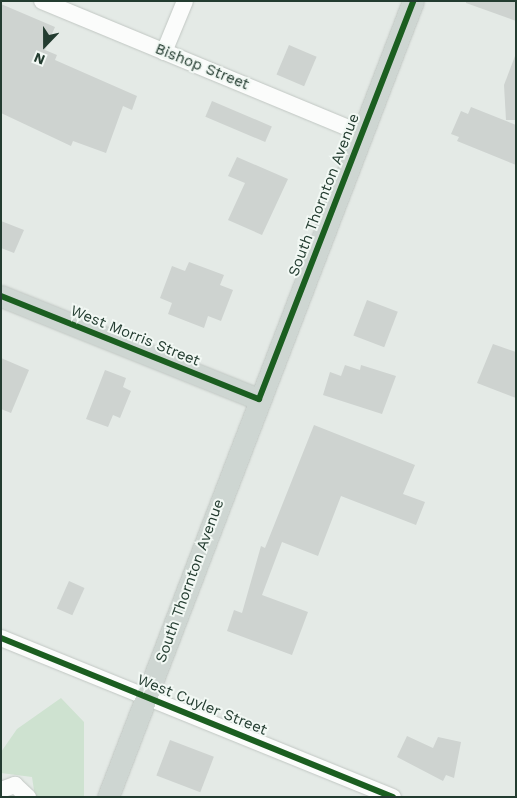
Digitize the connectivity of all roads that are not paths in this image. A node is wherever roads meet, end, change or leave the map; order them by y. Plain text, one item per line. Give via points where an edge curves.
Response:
1 (42, 1) edge
2 (185, 1) edge
3 (413, 1) edge
4 (164, 52) junction
5 (361, 133) junction
6 (1, 296) edge
7 (259, 399) junction
8 (1, 638) edge
9 (148, 696) junction
10 (1, 790) edge
11 (28, 797) edge
12 (108, 797) edge
13 (393, 797) edge

1 - 4 street, Bishop Street
2 - 4 street
3 - 5 main road, South Thornton Avenue
4 - 5 street, Bishop Street
5 - 7 main road, South Thornton Avenue
6 - 7 main road, West Morris Street
7 - 9 main road, South Thornton Avenue
8 - 9 street, West Cuyler Street
9 - 12 main road, South Thornton Avenue
9 - 13 street, West Cuyler Street
10 - 11 street via 16,785

